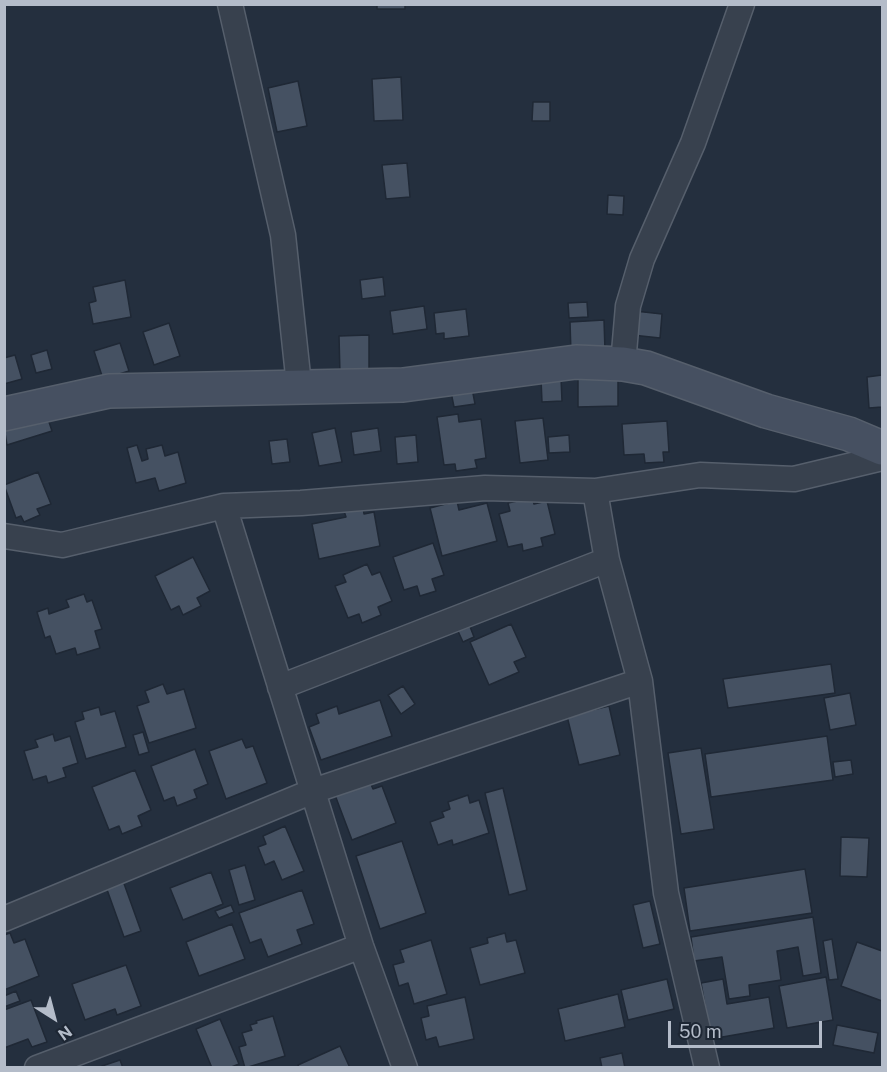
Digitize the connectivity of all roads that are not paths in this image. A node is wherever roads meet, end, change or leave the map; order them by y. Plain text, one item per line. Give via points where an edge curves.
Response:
1 (230, 4) edge
2 (742, 4) edge
3 (623, 364) junction
4 (299, 386) junction
5 (4, 414) edge
6 (882, 448) edge
7 (882, 458) edge
8 (595, 491) junction
9 (224, 506) junction
10 (4, 536) edge
11 (607, 560) junction
12 (640, 681) junction
13 (280, 687) junction
14 (313, 791) junction
15 (4, 919) edge
16 (361, 946) junction
17 (37, 1068) edge
18 (405, 1068) edge
19 (707, 1068) edge

1 - 4 street via 283,235
2 - 3 street via 693,143 642,259 628,306
3 - 4 street via 576,362 403,385
3 - 6 street via 646,368
4 - 5 street via 110,391
7 - 8 street via 794,479 700,475
8 - 9 street via 484,489 301,504
8 - 11 street
9 - 10 street via 62,545
9 - 13 street
11 - 12 street
11 - 13 street
12 - 14 street
12 - 19 street via 666,893
13 - 14 street
14 - 15 street
14 - 16 street
16 - 17 street
16 - 18 street

